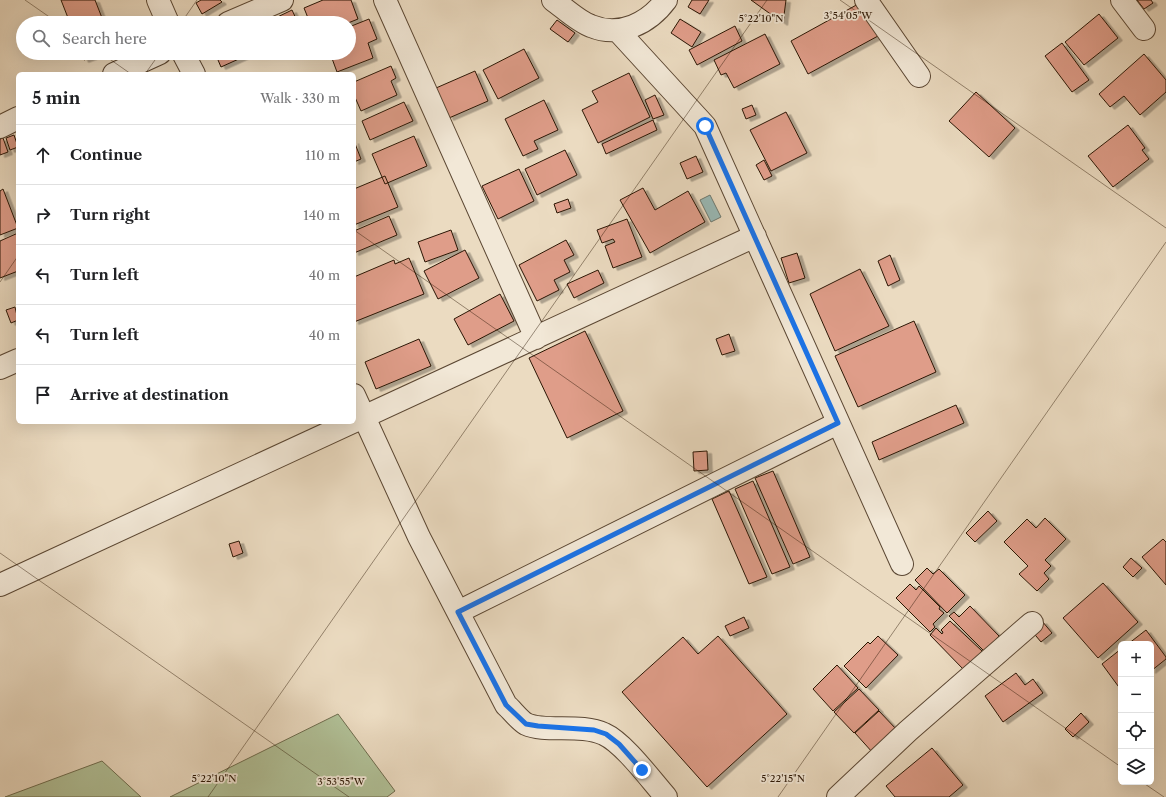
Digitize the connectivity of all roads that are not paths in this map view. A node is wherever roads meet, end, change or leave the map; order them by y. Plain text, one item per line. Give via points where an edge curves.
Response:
1 (158, 0) edge
2 (282, 0) edge
3 (385, 0) edge
4 (553, 0) edge
5 (666, 0) edge
6 (866, 0) edge
7 (1122, 0) edge
8 (165, 16) edge
9 (244, 16) edge
10 (1144, 29) dead end
11 (618, 31) junction
12 (145, 60) edge
13 (187, 60) edge
14 (118, 72) edge
15 (193, 72) edge
16 (919, 76) dead end
17 (16, 119) edge
18 (0, 126) edge
19 (755, 236) junction
20 (536, 338) junction
21 (16, 361) edge
22 (0, 368) edge
23 (356, 399) edge
24 (365, 418) junction
25 (356, 422) edge
26 (838, 423) junction
27 (352, 424) edge
28 (902, 564) dead end
29 (0, 585) edge
30 (458, 612) junction
31 (1032, 623) dead end
32 (666, 797) edge
33 (838, 797) edge

1 - 8 street
2 - 9 street
3 - 20 street
4 - 11 street via 591,26
5 - 11 street via 646,21
6 - 16 street
7 - 10 street
11 - 19 street via 705,126
12 - 14 street
13 - 15 street
17 - 18 street
19 - 20 street
19 - 26 street
20 - 24 street
21 - 22 street
23 - 24 street
24 - 25 street
24 - 30 street via 419,537
26 - 28 street
26 - 30 street
27 - 29 street
30 - 32 street via 506,705 526,724 594,730 606,734 619,744
31 - 33 street via 908,731

